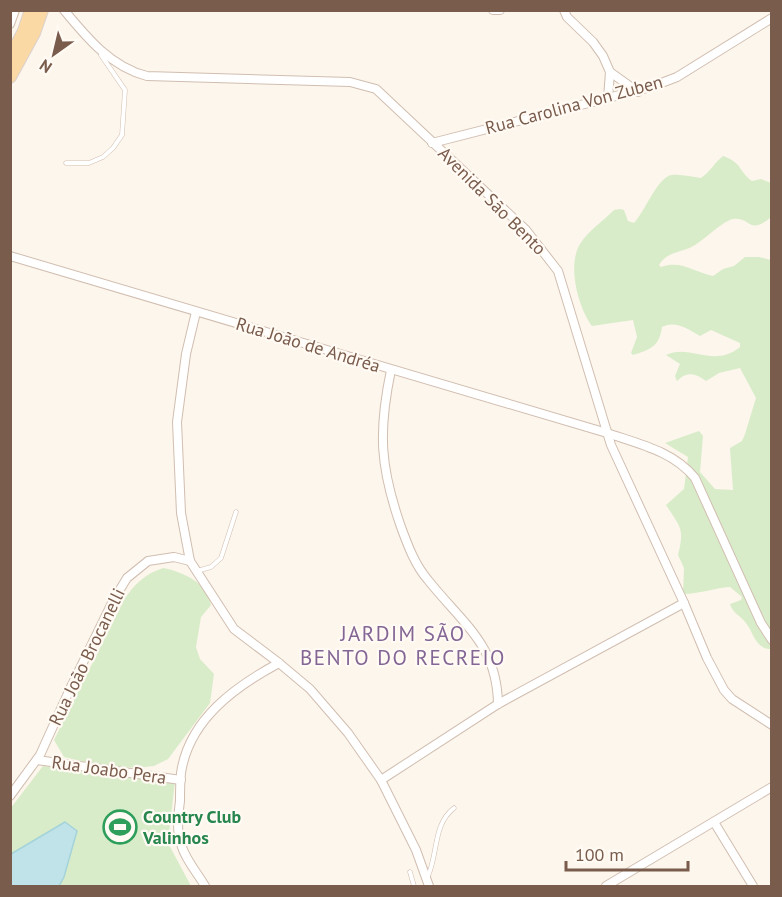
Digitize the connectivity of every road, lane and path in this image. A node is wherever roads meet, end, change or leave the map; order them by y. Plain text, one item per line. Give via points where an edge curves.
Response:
1 (15, 10) edge
2 (31, 10) edge
3 (42, 10) edge
4 (64, 10) edge
5 (494, 10) edge
6 (500, 10) edge
7 (564, 10) edge
8 (771, 18) edge
9 (10, 24) edge
10 (97, 47) junction
11 (10, 58) edge
12 (610, 72) junction
13 (10, 78) edge
14 (638, 92) junction
15 (609, 98) junction
16 (432, 143) junction
17 (66, 163) dead end
18 (10, 256) edge
19 (196, 312) junction
20 (391, 370) junction
21 (607, 434) junction
22 (236, 512) dead end
23 (190, 561) junction
24 (196, 571) junction
25 (684, 603) junction
26 (771, 640) edge
27 (279, 663) junction
28 (498, 704) junction
29 (771, 725) edge
30 (36, 760) junction
31 (181, 780) junction
32 (381, 780) junction
33 (771, 787) edge
34 (10, 796) edge
35 (454, 808) dead end
36 (714, 822) junction
37 (410, 872) dead end
38 (428, 883) edge
39 (205, 886) edge
40 (414, 886) edge
41 (606, 886) edge
42 (753, 886) edge

1 - 9 street
2 - 11 main road
3 - 13 main road
4 - 10 street, Avenida São Bento
5 - 6 street
7 - 12 street via 593,42
8 - 14 street, Rua Carolina Von Zuben via 677,77
10 - 16 street, Avenida São Bento via 120,66 147,76 368,85 383,93
10 - 17 lane via 125,90 122,135 102,157 89,163
12 - 14 street
12 - 15 street
14 - 15 street, Rua Carolina Von Zuben
15 - 16 street, Rua Carolina Von Zuben
16 - 21 street, Avenida São Bento via 525,230 558,271
18 - 19 street, Rua João de Andréa
19 - 20 street, Rua João de Andréa
19 - 23 street via 177,422 181,513
20 - 21 street, Rua João de Andréa
20 - 28 street via 382,437 384,470 394,508 422,572 482,643 498,684
21 - 25 street, Avenida São Bento
21 - 26 street, Rua João de Andréa via 663,453 695,478
22 - 24 lane via 221,558 211,567
23 - 24 street
23 - 30 street, Rua João Brocanelli via 174,557 148,561 127,578
24 - 27 street via 234,629
25 - 28 street
25 - 29 street, Avenida São Bento via 724,690
27 - 31 street via 248,680 213,710 187,752
27 - 32 street via 330,711
28 - 32 street
30 - 31 street, Rua Joabo Pera
30 - 34 street, Rua João Brocanelli
31 - 39 street via 178,828 182,848
32 - 38 street
33 - 36 street
35 - 38 lane via 442,822
36 - 41 street
36 - 42 street
37 - 40 lane

